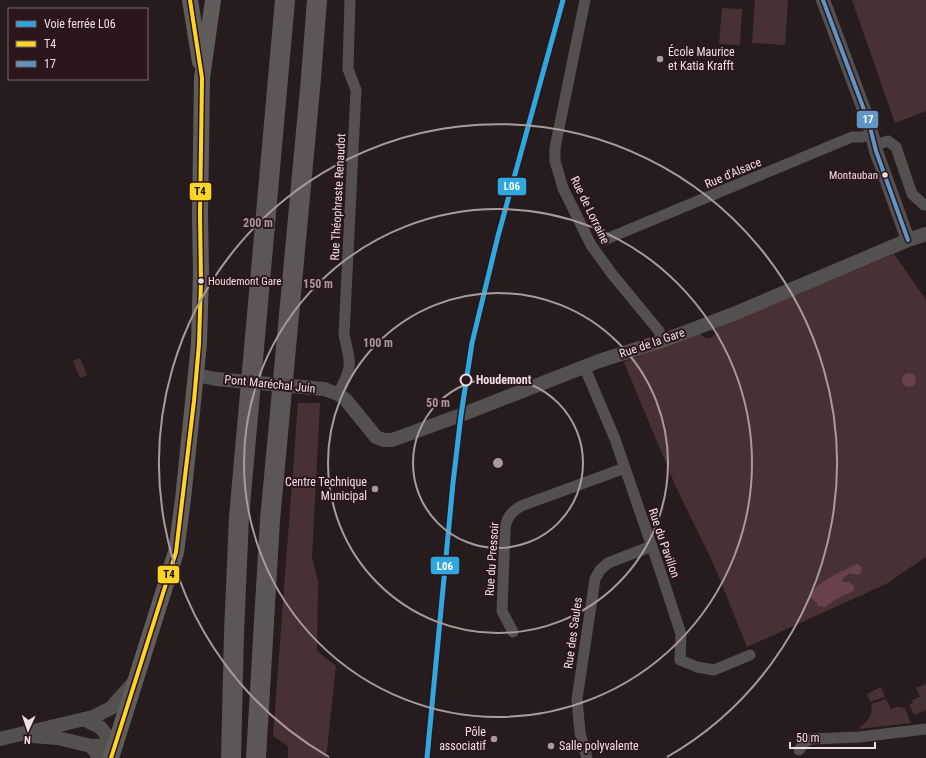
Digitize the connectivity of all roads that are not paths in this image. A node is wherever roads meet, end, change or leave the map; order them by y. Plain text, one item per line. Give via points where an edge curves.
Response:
1 (190, 0) edge
2 (213, 0) edge
3 (286, 0) edge
4 (317, 0) edge
5 (350, 0) edge
6 (585, 0) edge
7 (823, 0) edge
8 (202, 78) junction
9 (874, 140) junction
10 (924, 205) dead end
11 (926, 234) edge
12 (604, 240) dead end
13 (908, 240) junction
14 (662, 341) junction
15 (584, 366) junction
16 (196, 375) junction
17 (338, 394) junction
18 (625, 468) junction
19 (652, 546) junction
20 (513, 632) dead end
21 (750, 655) dead end
22 (137, 680) junction
23 (85, 720) junction
24 (926, 728) edge
25 (24, 735) junction
26 (0, 740) edge
27 (91, 746) junction
28 (799, 750) dead end
29 (113, 751) edge
30 (100, 758) edge
31 (231, 758) edge
32 (256, 758) edge
33 (587, 758) edge

1 - 8 main road
2 - 8 main road
3 - 31 highway via 239,517
4 - 32 highway via 312,78 270,520
5 - 17 street, Rue Théophraste Renaudot via 348,69 356,90 344,335 350,359 348,376
6 - 14 street, Rue de Lorraine via 555,148 555,161 563,188 591,245 660,331
7 - 9 street
8 - 16 main road via 201,272
9 - 10 street, Rue d'Alsace via 888,141 896,147 912,194
9 - 12 street, Rue d'Alsace via 852,137
9 - 13 street
11 - 13 street, Rue de la Gare
13 - 14 street, Rue de la Gare via 797,288
14 - 15 street, Rue de la Gare
15 - 17 street, Rue de la Gare via 392,440 376,437 351,405
15 - 18 street, Rue du Pavillon
16 - 17 street, Pont Maréchal Juin, bridge via 324,389
16 - 22 main road via 176,552
18 - 19 street, Rue du Pavillon
18 - 20 street, Rue du Pressoir via 521,506 510,514 504,530 502,611
19 - 21 street, Rue du Pavillon via 681,634 680,660 714,670
19 - 33 street, Rue des Saules via 608,563 595,579 577,699 580,733
22 - 23 street via 110,708
22 - 29 main road
23 - 25 street
23 - 29 street via 100,728
24 - 28 street via 859,737 811,739
25 - 26 street
25 - 27 street via 58,738
27 - 29 street
27 - 30 street

